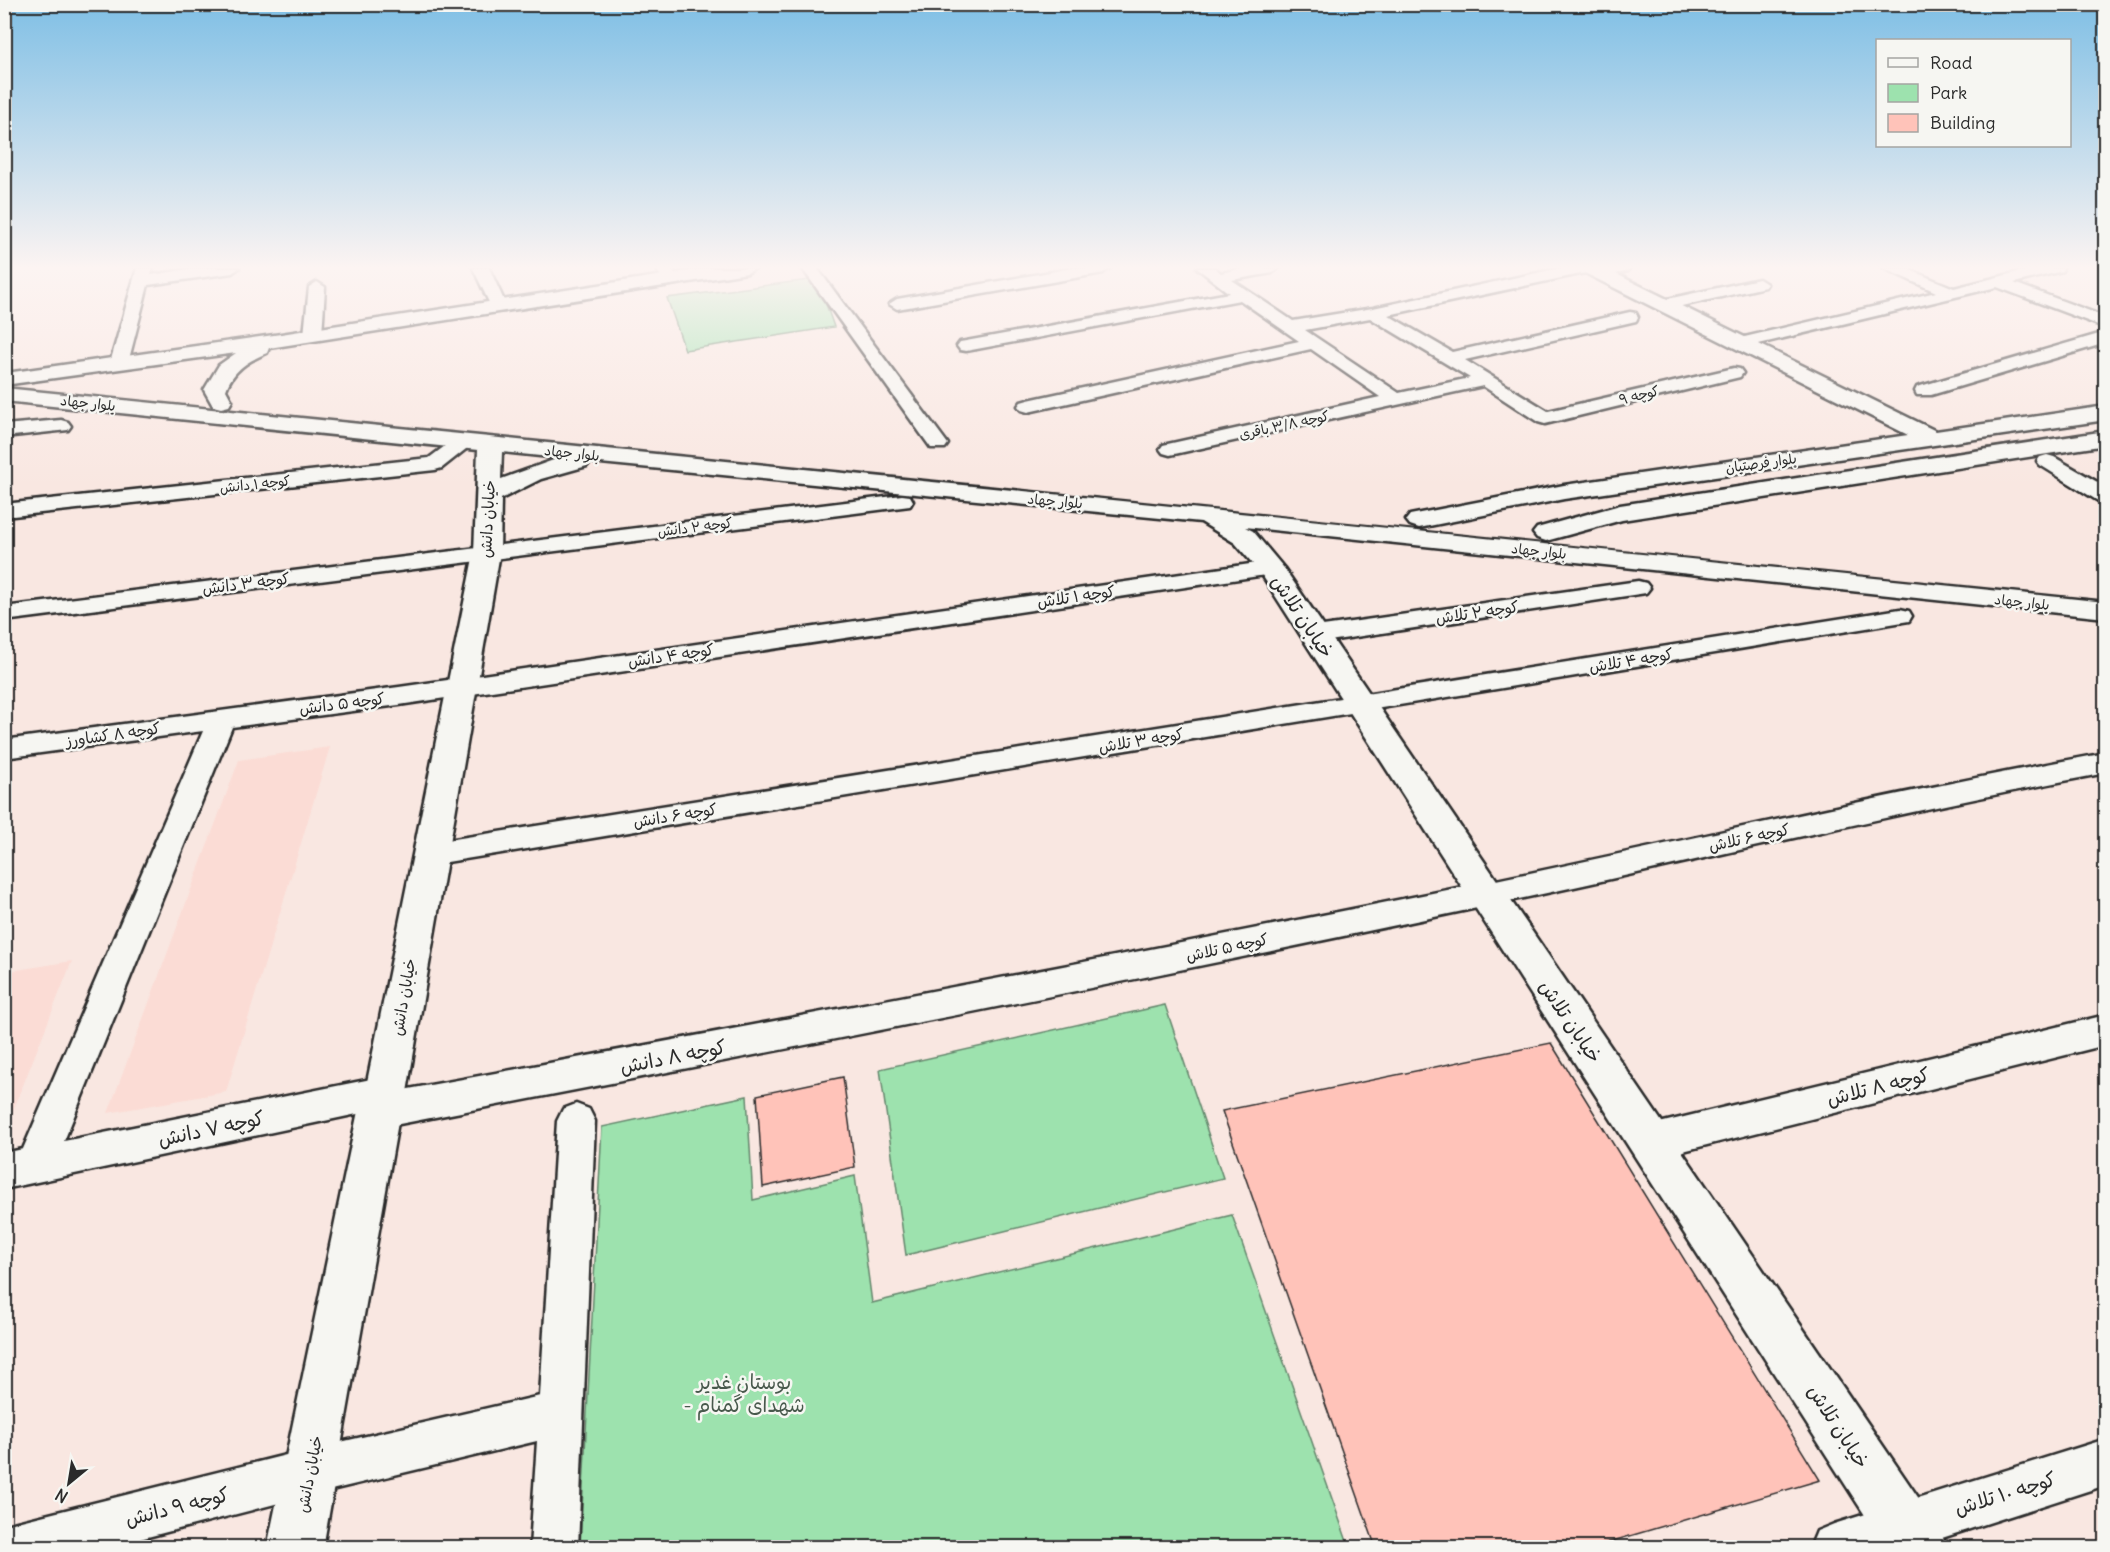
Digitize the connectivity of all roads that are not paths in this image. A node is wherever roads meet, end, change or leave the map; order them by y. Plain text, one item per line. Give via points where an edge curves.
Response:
1 (125, 340) edge
2 (278, 340) edge
3 (280, 340) edge
4 (862, 340) edge
5 (996, 340) edge
6 (1310, 340) edge
7 (1419, 340) edge
8 (1527, 340) edge
9 (1735, 340) edge
10 (1757, 340) edge
11 (2094, 340) edge
12 (1314, 343) junction
13 (1742, 344) junction
14 (966, 346) dead end
15 (1449, 358) junction
16 (119, 363) junction
17 (1734, 373) dead end
18 (1486, 380) junction
19 (5, 384) edge
20 (1924, 391) dead end
21 (221, 401) junction
22 (1398, 401) junction
23 (1028, 406) dead end
24 (2106, 413) edge
25 (61, 426) dead end
26 (4, 431) edge
27 (1934, 438) junction
28 (2106, 438) edge
29 (464, 441) junction
30 (938, 444) dead end
31 (490, 445) junction
32 (1170, 449) dead end
33 (605, 456) junction
34 (2047, 461) dead end
35 (489, 495) junction
36 (2106, 496) edge
37 (1523, 500) junction
38 (902, 501) dead end
39 (4, 511) edge
40 (1203, 515) junction
41 (1419, 520) junction
42 (1583, 523) junction
43 (1328, 528) junction
44 (1546, 533) junction
45 (487, 553) junction
46 (1747, 563) junction
47 (1271, 568) junction
48 (1638, 588) dead end
49 (2106, 589) edge
50 (2106, 610) edge
51 (4, 614) edge
52 (1900, 616) dead end
53 (880, 624) joint
54 (1316, 635) junction
55 (462, 685) junction
56 (1361, 704) junction
57 (222, 719) junction
58 (4, 749) edge
59 (2106, 763) edge
60 (921, 775) joint
61 (429, 854) junction
62 (1487, 894) junction
63 (967, 1000) joint
64 (2106, 1030) edge
65 (383, 1102) junction
66 (576, 1121) dead end
67 (1651, 1142) junction
68 (20, 1168) edge
69 (561, 1413) junction
70 (2106, 1462) edge
71 (310, 1472) junction
72 (1911, 1536) edge
73 (9, 1548) edge
74 (295, 1548) edge
75 (554, 1548) edge
76 (1834, 1548) edge

1 - 16 street
2 - 16 street
3 - 21 street via 239,359 219,377 215,390
4 - 30 street
5 - 14 street
6 - 12 street
7 - 15 street
8 - 15 street
9 - 13 street
10 - 13 street
11 - 20 street
12 - 22 street
12 - 23 street
13 - 27 street
15 - 18 street
16 - 19 street
17 - 18 street, کوچه ۹ via 1545,418
18 - 22 street, کوچه ۳/۸ باقری
19 - 21 street, بلوار جهاد
19 - 29 street, بلوار جهاد
21 - 41 street, بلوار جهاد
22 - 32 street, کوچه ۳/۸ باقری
24 - 27 street, بلوار فرصتیان
25 - 26 street
27 - 37 street, بلوار فرصتیان
28 - 42 street, بلوار فرصتیان via 1620,513
29 - 31 street, بلوار جهاد
29 - 39 street, کوچه ۱ دانش via 435,464
31 - 33 street, بلوار جهاد
31 - 35 street, خیابان دانش
33 - 35 street via 554,466
33 - 40 street, بلوار جهاد
34 - 36 street
35 - 45 street, خیابان دانش
37 - 41 street, بلوار فرصتیان
37 - 42 street via 1520,509 1532,517
38 - 45 street, کوچه ۲ دانش
40 - 43 street, بلوار جهاد
40 - 47 street, خیابان تلاش via 1244,537
41 - 44 street, بلوار جهاد
42 - 44 street, بلوار فرصتیان
43 - 46 street, بلوار جهاد
43 - 47 street via 1281,546
44 - 46 street, بلوار جهاد
45 - 51 street, کوچه ۳ دانش
45 - 55 street, خیابان دانش
46 - 49 street, بلوار جهاد
46 - 50 street, بلوار جهاد
47 - 53 street, کوچه ۱ تلاش
47 - 54 street, خیابان تلاش
48 - 54 street, کوچه ۲ تلاش
52 - 56 street, کوچه ۴ تلاش
53 - 55 street, کوچه ۴ دانش
54 - 56 street, خیابان تلاش
55 - 57 street, کوچه ۵ دانش
55 - 61 street, خیابان دانش
56 - 60 street, کوچه ۳ تلاش
56 - 62 street, خیابان تلاش
57 - 58 street, کوچه ۸ کشاورز
57 - 68 street
59 - 62 street, کوچه ۶ تلاش
60 - 61 street, کوچه ۶ دانش
61 - 65 street, خیابان دانش
62 - 63 street, کوچه ۵ تلاش
62 - 67 street, خیابان تلاش
63 - 65 street, کوچه ۸ دانش
64 - 67 street, کوچه ۸ تلاش
65 - 68 street, کوچه ۷ دانش
65 - 71 street, خیابان دانش
66 - 69 street
67 - 72 street, خیابان تلاش
69 - 71 street, کوچه ۹ دانش
69 - 75 street
70 - 72 street, کوچه ۱۰ تلاش
71 - 73 street, کوچه ۹ دانش
71 - 74 street, خیابان دانش
72 - 76 street, کوچه ۱۰ تلاش

